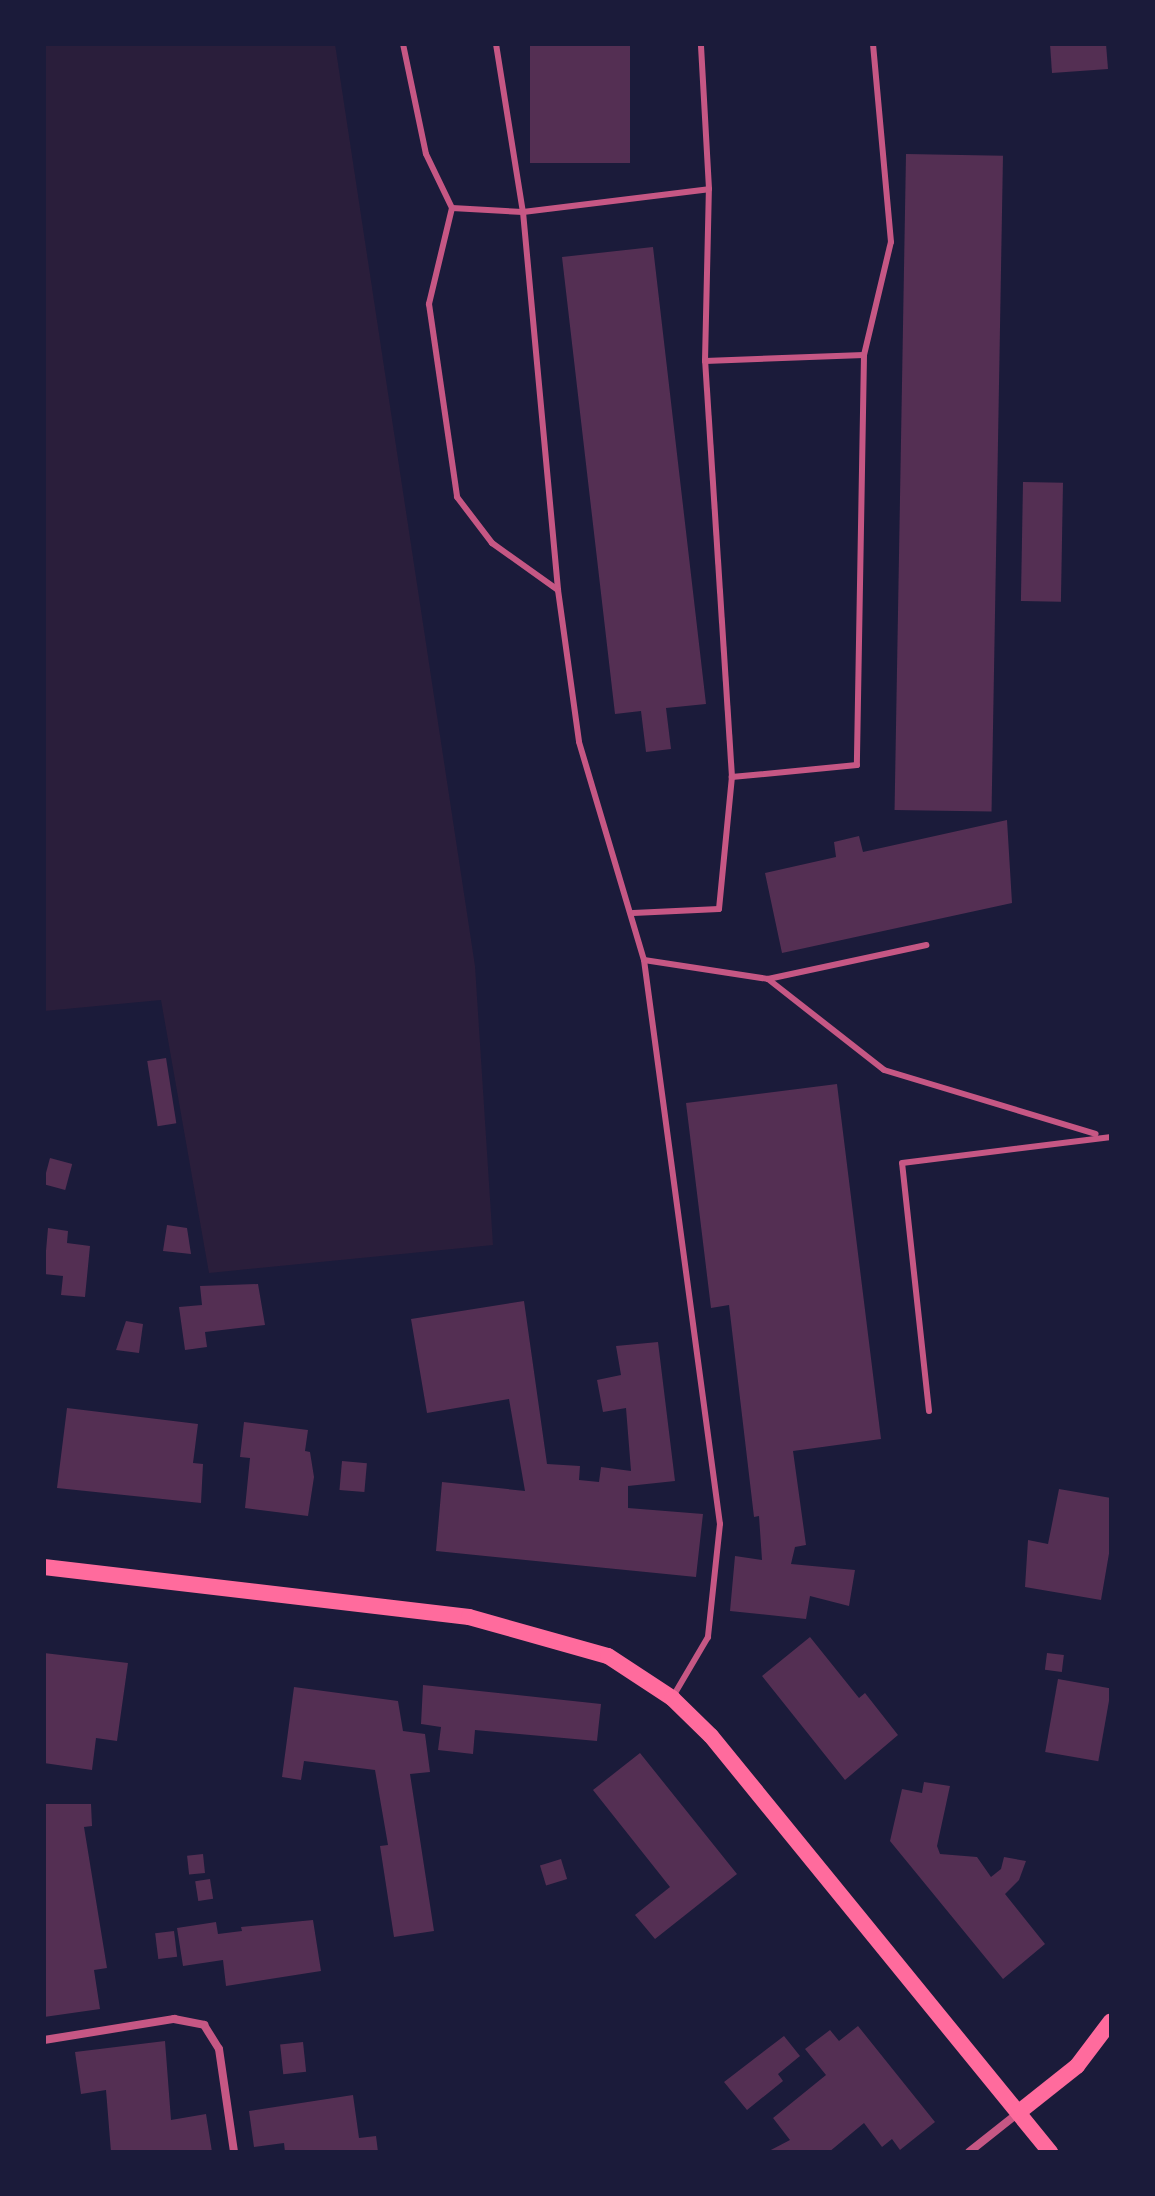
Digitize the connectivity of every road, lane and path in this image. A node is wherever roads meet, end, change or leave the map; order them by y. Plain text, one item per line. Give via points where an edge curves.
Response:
1 (403, 44) edge
2 (496, 44) edge
3 (701, 44) edge
4 (873, 44) edge
5 (709, 189) junction
6 (452, 208) junction
7 (523, 212) junction
8 (864, 355) junction
9 (705, 361) junction
10 (558, 590) junction
11 (732, 777) junction
12 (633, 913) junction
13 (926, 945) dead end
14 (644, 960) junction
15 (768, 979) junction
16 (1101, 1135) junction
17 (1111, 1137) edge
18 (929, 1411) dead end
19 (44, 1567) edge
20 (672, 1698) junction
21 (1111, 2021) edge
22 (44, 2040) edge
23 (1019, 2112) junction
24 (234, 2152) edge
25 (969, 2152) edge
26 (1050, 2152) edge

1 - 6 lane via 426,154
2 - 7 lane
3 - 5 lane
4 - 8 lane via 891,242
5 - 7 lane
5 - 9 lane
6 - 7 lane
6 - 10 lane via 429,304 457,497 492,543
7 - 10 lane
8 - 9 lane
8 - 11 lane via 857,765
9 - 11 lane
10 - 12 lane via 579,742
11 - 12 lane via 719,909
12 - 14 lane
13 - 15 lane
14 - 15 lane
14 - 20 lane via 720,1524 708,1637
15 - 16 lane via 884,1070
16 - 17 lane
16 - 18 lane via 902,1163
19 - 20 main road via 469,1617 608,1656
20 - 23 main road via 751,1782
21 - 23 main road via 1077,2066
22 - 24 street via 174,2019 204,2025 219,2049
23 - 25 street
23 - 26 main road

